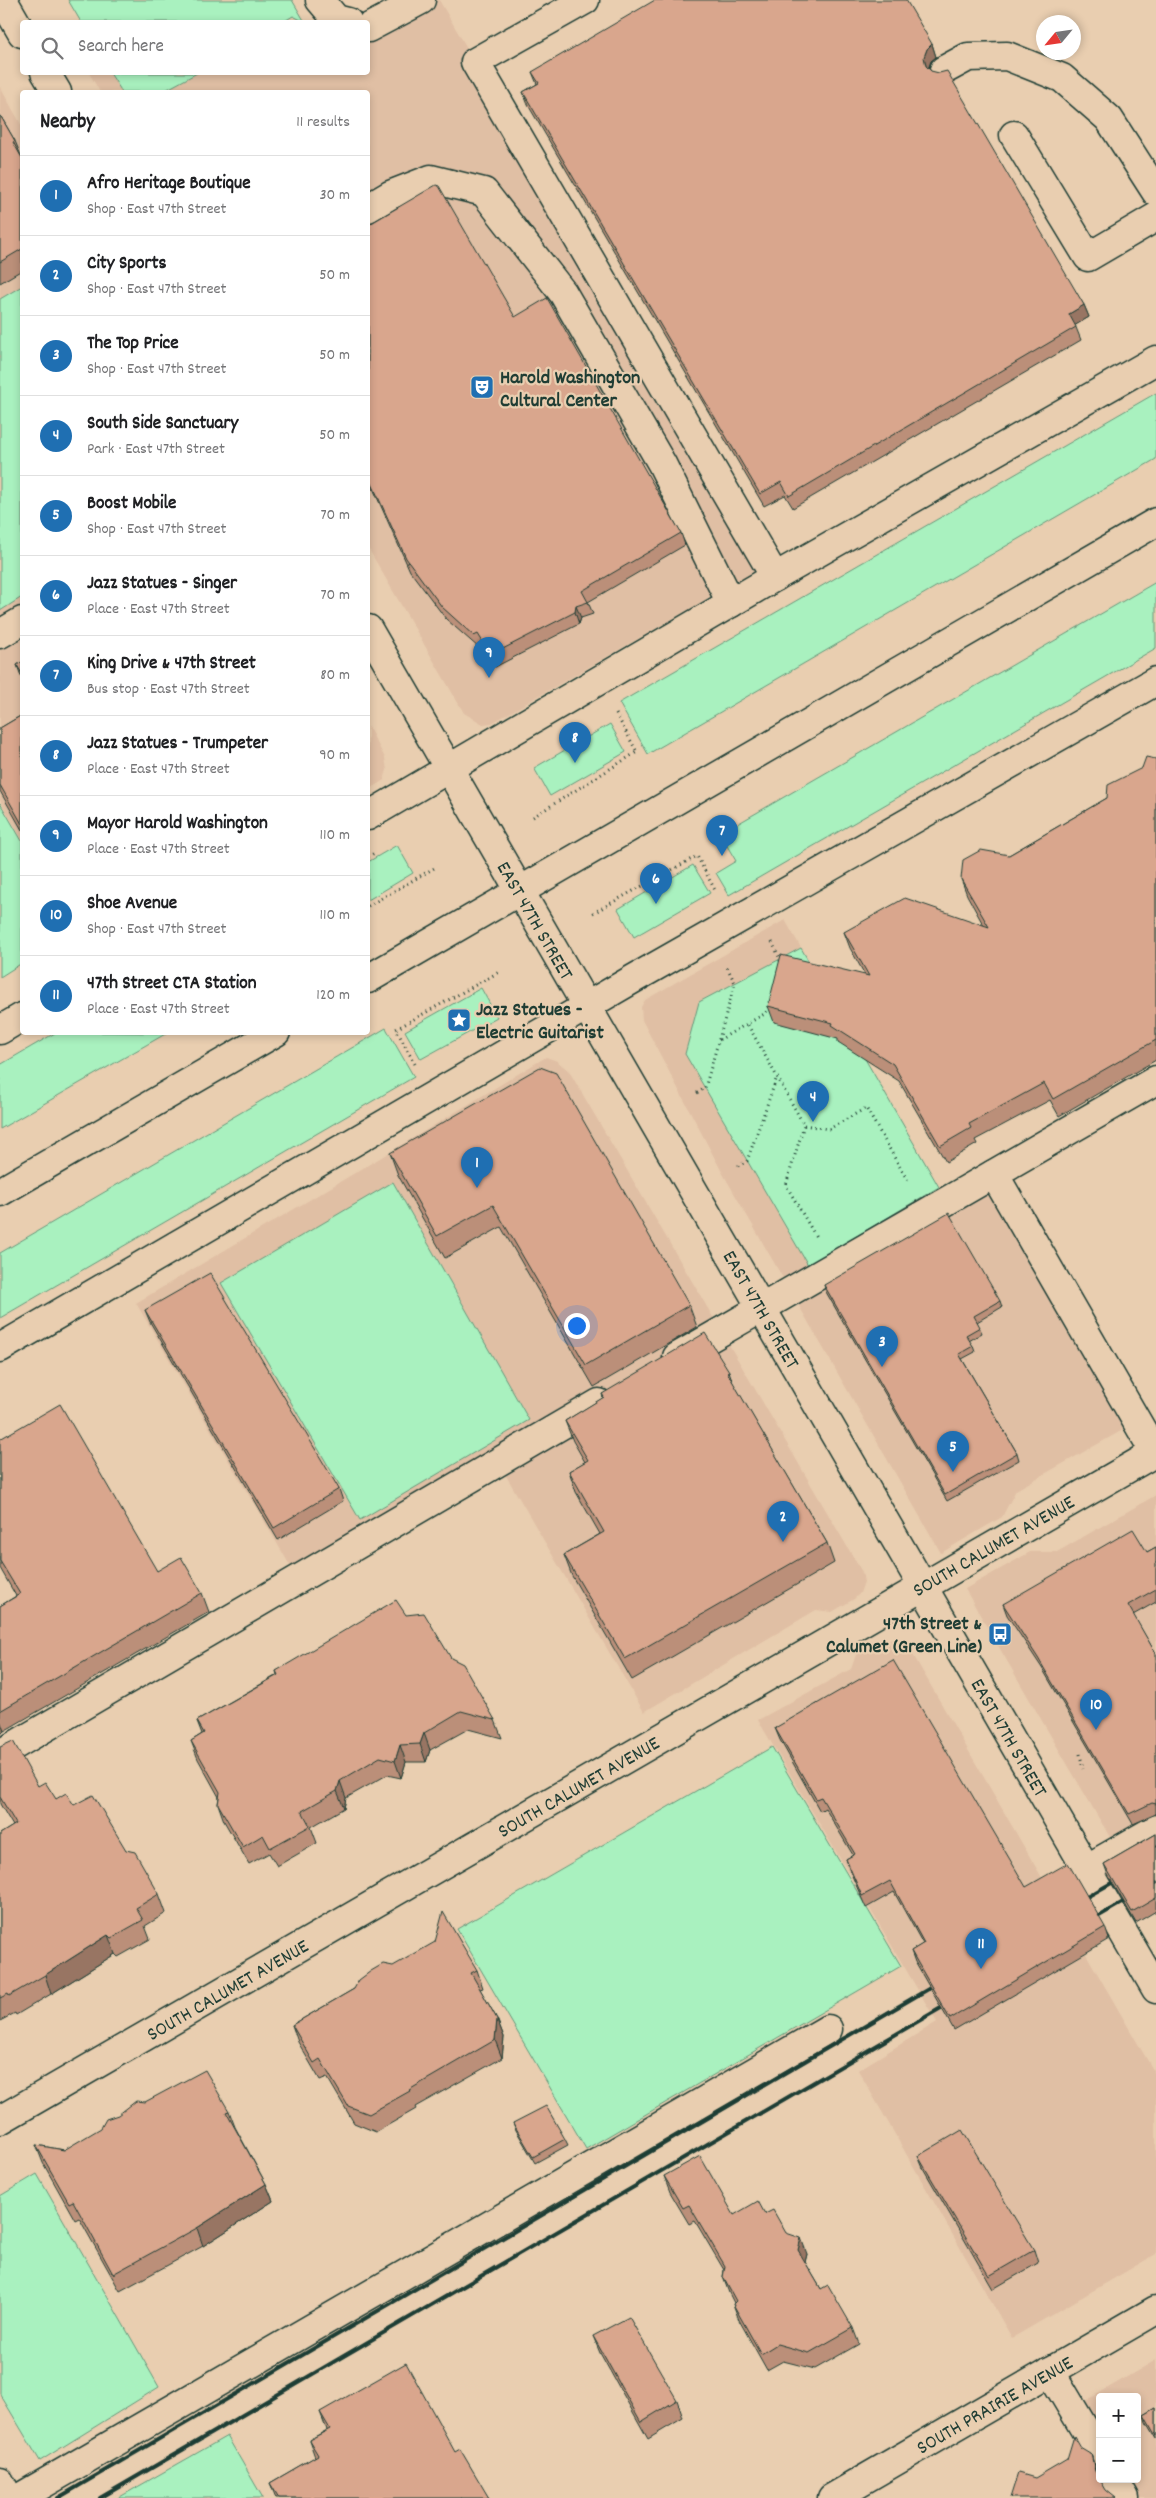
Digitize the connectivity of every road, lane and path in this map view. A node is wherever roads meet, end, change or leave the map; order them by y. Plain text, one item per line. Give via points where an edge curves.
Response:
1 (3, 0) edge
2 (320, 0) edge
3 (422, 0) edge
4 (585, 0) edge
5 (340, 20) edge
6 (370, 27) edge
7 (20, 30) edge
8 (944, 70) edge
9 (47, 75) edge
10 (56, 90) edge
11 (1014, 135) dead end
12 (1156, 192) edge
13 (370, 207) edge
14 (1156, 216) edge
15 (1156, 360) edge
16 (1156, 522) edge
17 (776, 577) junction
18 (732, 602) junction
19 (370, 632) edge
20 (1156, 681) edge
21 (608, 718) dead end
22 (449, 769) junction
23 (370, 815) edge
24 (533, 817) dead end
25 (436, 867) dead end
26 (520, 890) junction
27 (710, 899) dead end
28 (370, 905) edge
29 (593, 913) dead end
30 (772, 942) dead end
31 (727, 967) dead end
32 (778, 968) edge
33 (499, 972) dead end
34 (370, 978) edge
35 (771, 995) edge
36 (587, 1006) junction
37 (20, 1018) edge
38 (748, 1025) junction
39 (0, 1030) edge
40 (271, 1035) edge
41 (719, 1040) junction
42 (417, 1068) dead end
43 (777, 1077) junction
44 (1156, 1080) edge
45 (697, 1093) dead end
46 (804, 1125) junction
47 (738, 1166) dead end
48 (994, 1174) junction
49 (908, 1181) dead end
50 (0, 1192) edge
51 (811, 1243) dead end
52 (762, 1307) junction
53 (0, 1348) edge
54 (659, 1367) edge
55 (616, 1392) edge
56 (1155, 1452) edge
57 (922, 1586) junction
58 (0, 1754) edge
59 (1080, 1754) dead end
60 (1083, 1769) dead end
61 (1156, 1829) edge
62 (1086, 1869) junction
63 (1156, 1990) edge
64 (828, 2029) dead end
65 (0, 2120) edge
66 (1156, 2310) edge
67 (1050, 2371) junction
68 (1096, 2449) edge
69 (0, 2482) edge
70 (1116, 2483) edge
71 (9, 2498) edge
72 (19, 2498) edge
73 (832, 2498) edge
74 (1125, 2498) edge

1 - 7 street
2 - 5 street
3 - 6 street
4 - 17 street via 475,62
8 - 12 street via 968,57 1008,56 1062,78 1109,119
9 - 10 street
11 - 14 street via 1088,257
13 - 18 street via 390,195 431,180 484,192 562,294 662,464
15 - 17 street
16 - 26 street
17 - 18 street
18 - 22 street
19 - 22 street, EAST 47TH STREET
20 - 36 street
21 - 24 path via 616,714 637,752
22 - 23 street
22 - 26 street, EAST 47TH STREET
25 - 28 path
26 - 34 street
26 - 36 street, EAST 47TH STREET
27 - 29 path via 718,894 697,856
30 - 32 path via 780,959
31 - 41 path via 735,983
33 - 42 path via 396,1030
35 - 38 path via 766,1013
36 - 52 street, EAST 47TH STREET
36 - 53 street
37 - 39 street
38 - 41 path
38 - 43 path
40 - 50 street
41 - 45 path via 705,1088
43 - 46 path
43 - 47 path via 747,1161
44 - 48 street
46 - 49 path via 829,1130 866,1108
46 - 51 path via 786,1186 818,1240
48 - 52 street
48 - 56 street
52 - 54 street
52 - 57 street, EAST 47TH STREET
55 - 58 street
56 - 57 street, SOUTH CALUMET AVENUE
57 - 62 street, EAST 47TH STREET
57 - 65 street, SOUTH CALUMET AVENUE
59 - 60 path
61 - 62 street
62 - 63 street, EAST 47TH STREET
64 - 72 street
66 - 67 street, SOUTH PRAIRIE AVENUE
67 - 68 street
67 - 73 street, SOUTH PRAIRIE AVENUE
69 - 71 street
70 - 74 street

